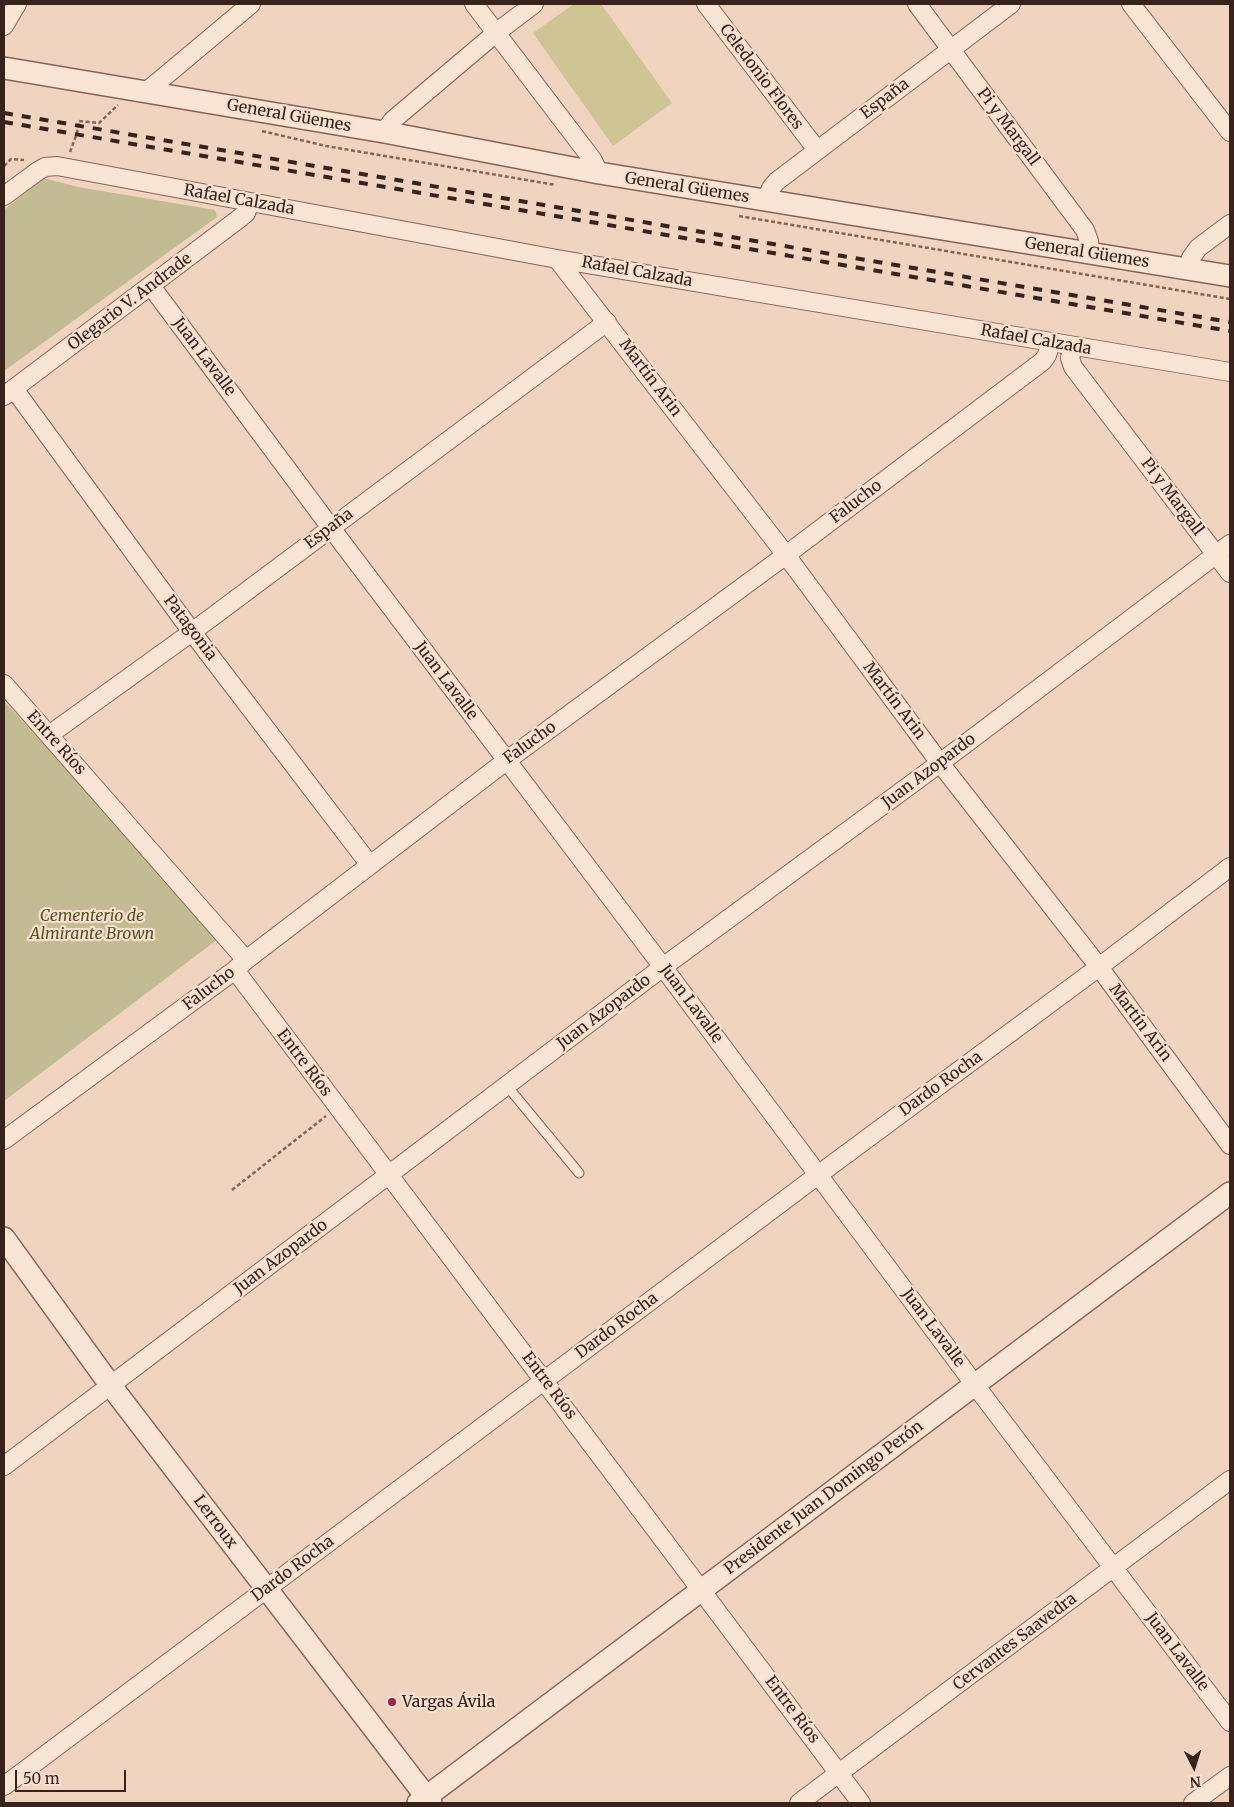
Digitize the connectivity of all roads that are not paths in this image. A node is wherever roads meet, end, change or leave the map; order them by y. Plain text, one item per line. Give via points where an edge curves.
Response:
1 (17, 4) edge
2 (251, 4) edge
3 (474, 4) edge
4 (534, 4) edge
5 (706, 4) edge
6 (917, 4) edge
7 (1012, 4) edge
8 (1131, 4) edge
9 (4, 26) edge
10 (497, 32) junction
11 (951, 49) junction
12 (4, 68) edge
13 (140, 91) junction
14 (384, 132) junction
15 (1230, 132) edge
16 (817, 150) junction
17 (599, 173) junction
18 (4, 196) edge
19 (766, 201) junction
20 (250, 202) junction
21 (1230, 224) edge
22 (1090, 254) junction
23 (557, 259) junction
24 (1187, 269) junction
25 (1230, 276) edge
26 (151, 286) junction
27 (607, 322) junction
28 (1050, 342) junction
29 (1073, 346) junction
30 (1230, 372) edge
31 (9, 393) edge
32 (331, 528) junction
33 (1223, 549) edge
34 (786, 555) junction
35 (1230, 573) edge
36 (192, 632) junction
37 (4, 684) edge
38 (50, 735) junction
39 (506, 761) junction
40 (940, 763) junction
41 (370, 865) junction
42 (1230, 866) edge
43 (240, 965) junction
44 (663, 967) junction
45 (1099, 967) junction
46 (507, 1086) junction
47 (4, 1140) edge
48 (1230, 1145) edge
49 (579, 1173) dead end
50 (389, 1175) junction
51 (818, 1175) junction
52 (1230, 1193) edge
53 (4, 1238) edge
54 (545, 1380) junction
55 (975, 1385) junction
56 (111, 1386) junction
57 (4, 1466) edge
58 (1230, 1480) edge
59 (1114, 1568) junction
60 (266, 1588) junction
61 (701, 1590) junction
62 (1230, 1722) edge
63 (839, 1774) junction
64 (1230, 1776) edge
65 (4, 1786) edge
66 (425, 1801) edge
67 (799, 1803) edge
68 (861, 1803) edge
69 (1193, 1803) edge

1 - 9 street
2 - 13 street
3 - 10 street
4 - 10 street
5 - 16 street, Celedonio Flores
6 - 11 street, Pi y Margall
7 - 11 street, España
8 - 15 street
10 - 14 street via 393,120
10 - 17 street via 592,159
11 - 16 street, España
11 - 22 street, Pi y Margall via 1085,230
12 - 13 street, General Güemes
13 - 14 street, General Güemes
14 - 17 street, General Güemes
16 - 19 street, España via 777,181
17 - 19 street, General Güemes
18 - 20 street, Rafael Calzada via 45,167 57,166
19 - 22 street, General Güemes
20 - 23 street, Rafael Calzada
20 - 26 street, Olegario V. Andrade via 246,213
21 - 24 street via 1198,248
22 - 24 street, General Güemes
23 - 27 street, Martín Arin
23 - 28 street, Rafael Calzada
24 - 25 street, General Güemes
26 - 31 street, Olegario V. Andrade
26 - 32 street, Juan Lavalle
27 - 32 street, España
27 - 34 street, Martín Arin
28 - 29 street, Rafael Calzada
28 - 34 street, Falucho via 1043,360
29 - 30 street, Rafael Calzada
29 - 33 street, Pi y Margall via 1070,358 1073,367
31 - 36 street, Patagonia
32 - 36 street, España
32 - 39 street, Juan Lavalle
33 - 35 street, Pi y Margall
33 - 40 street, Juan Azopardo
34 - 39 street, Falucho
34 - 40 street, Martín Arin
36 - 38 street, España
36 - 41 street, Patagonia
37 - 38 street, Entre Ríos
38 - 43 street, Entre Ríos
39 - 41 street, Falucho
39 - 44 street, Juan Lavalle
40 - 44 street, Juan Azopardo
40 - 45 street, Martín Arin
41 - 43 street, Falucho
42 - 45 street, Dardo Rocha
43 - 47 street, Falucho
43 - 50 street, Entre Ríos via 337,1108
44 - 46 street, Juan Azopardo
44 - 51 street, Juan Lavalle
45 - 48 street, Martín Arin
45 - 51 street, Dardo Rocha
46 - 49 lane
46 - 50 street, Juan Azopardo
50 - 54 street, Entre Ríos
50 - 56 street, Juan Azopardo
51 - 54 street, Dardo Rocha
51 - 55 street, Juan Lavalle
52 - 55 street, Presidente Juan Domingo Perón
53 - 56 street, Lerroux
54 - 60 street, Dardo Rocha
54 - 61 street, Entre Ríos
55 - 59 street, Juan Lavalle
55 - 61 street, Presidente Juan Domingo Perón
56 - 57 street, Juan Azopardo
56 - 60 street, Lerroux
58 - 59 street, Cervantes Saavedra
59 - 62 street, Juan Lavalle
59 - 63 street, Cervantes Saavedra
60 - 65 street, Dardo Rocha
60 - 66 street, Lerroux
61 - 63 street, Entre Ríos
61 - 66 street, Presidente Juan Domingo Perón
63 - 67 street, Cervantes Saavedra
63 - 68 street, Entre Ríos
64 - 69 street

